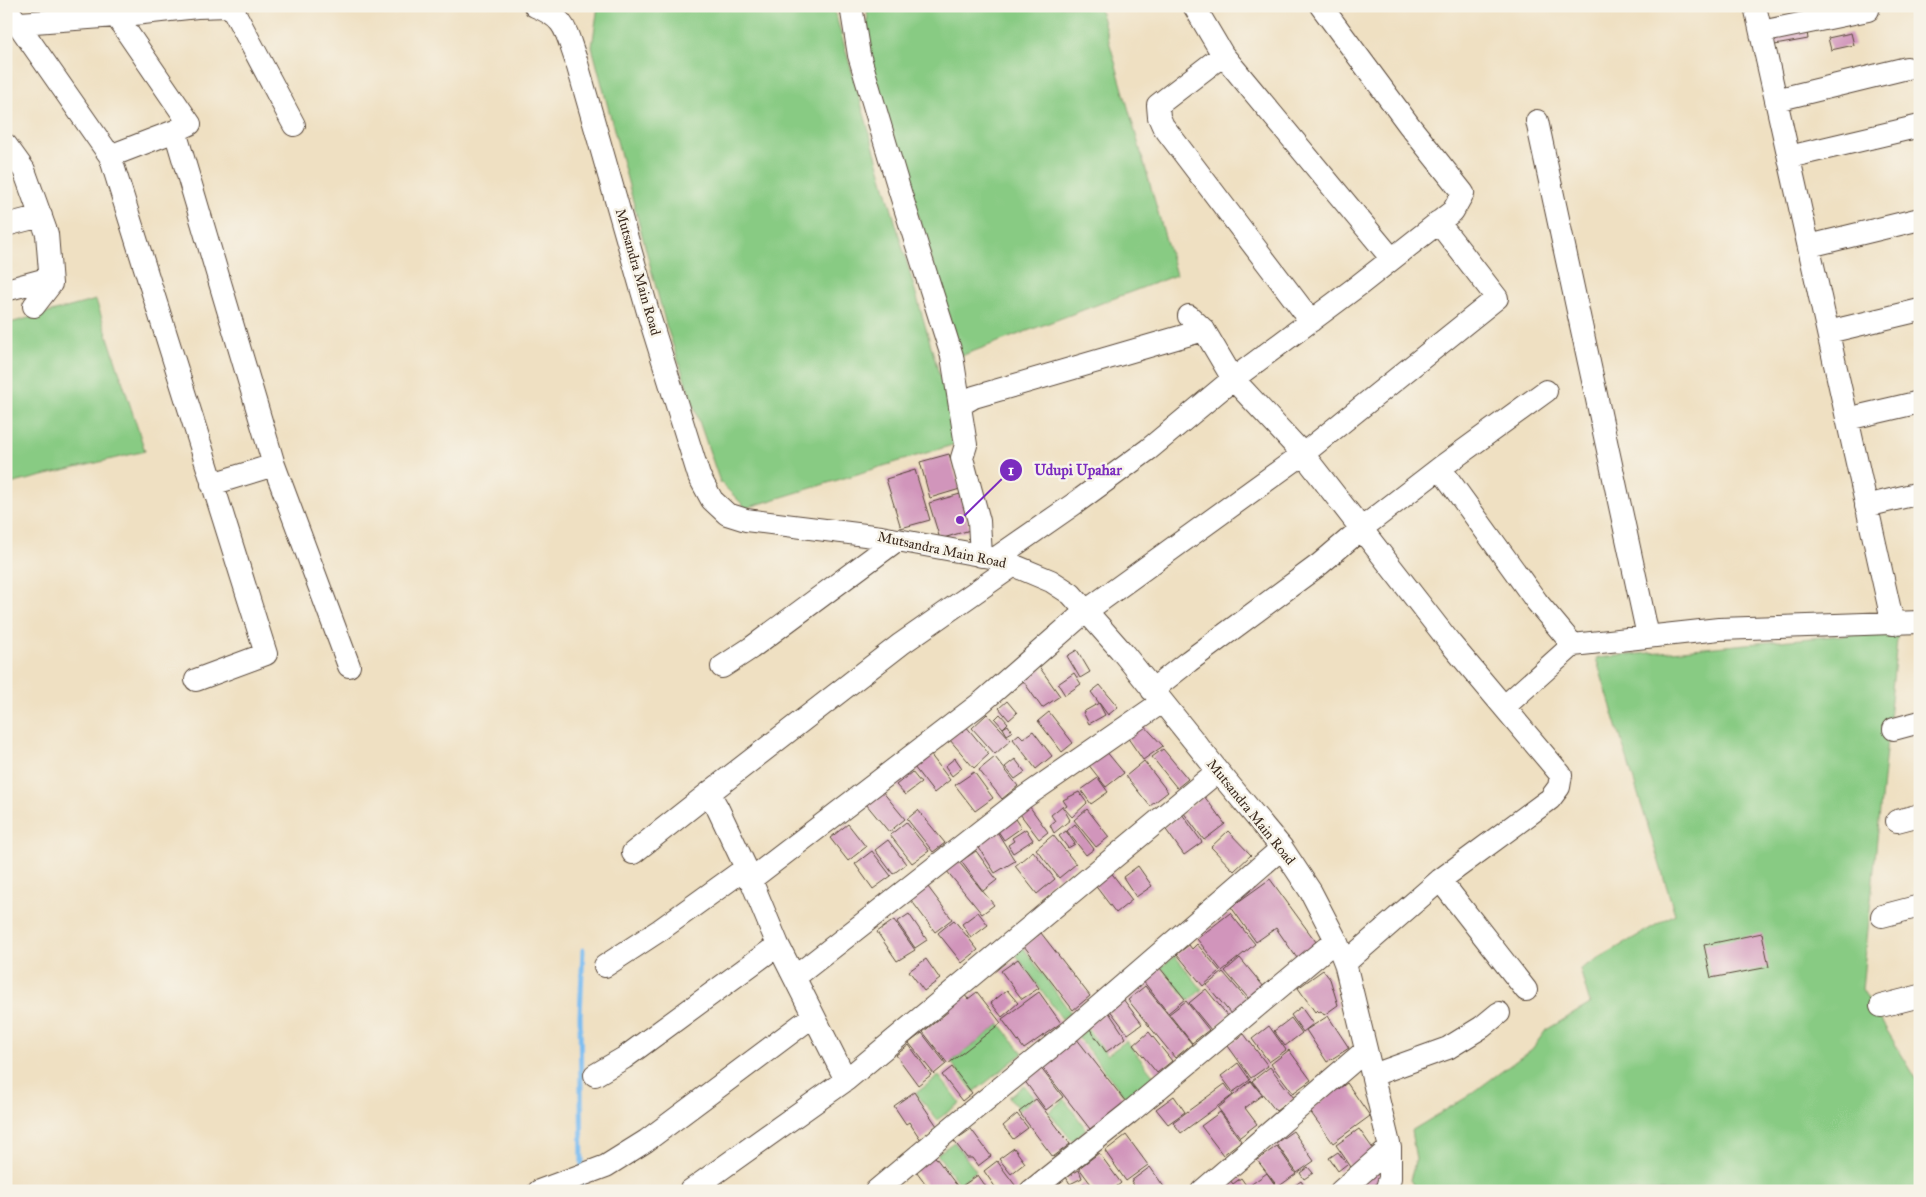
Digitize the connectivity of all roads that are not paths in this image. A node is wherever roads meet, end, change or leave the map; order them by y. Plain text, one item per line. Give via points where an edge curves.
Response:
1 (230, 6) edge
2 (535, 6) edge
3 (852, 6) edge
4 (1194, 6) edge
5 (1321, 6) edge
6 (1756, 6) edge
7 (197, 7) edge
8 (1868, 10) dead end
9 (75, 12) edge
10 (564, 14) edge
11 (116, 16) junction
12 (11, 18) edge
13 (1761, 32) junction
14 (1224, 55) junction
15 (1907, 68) dead end
16 (1776, 100) junction
17 (1537, 120) dead end
18 (294, 125) dead end
19 (1920, 126) edge
20 (175, 131) junction
21 (6, 146) edge
22 (110, 156) junction
23 (1789, 156) junction
24 (41, 216) junction
25 (1920, 219) edge
26 (1438, 222) junction
27 (6, 225) edge
28 (1809, 246) junction
29 (1392, 259) junction
30 (50, 278) junction
31 (6, 290) edge
32 (34, 306) dead end
33 (1920, 310) edge
34 (1311, 321) junction
35 (1828, 332) junction
36 (1233, 380) junction
37 (1546, 391) dead end
38 (1920, 402) edge
39 (960, 405) junction
40 (1847, 418) junction
41 (1303, 454) junction
42 (274, 465) junction
43 (1440, 468) junction
44 (212, 484) junction
45 (1920, 493) edge
46 (1866, 506) junction
47 (1361, 529) junction
48 (897, 540) junction
49 (997, 560) junction
50 (1086, 611) junction
51 (1920, 622) edge
52 (1893, 624) junction
53 (1648, 636) junction
54 (1573, 645) junction
55 (348, 666) dead end
56 (722, 667) dead end
57 (196, 680) dead end
58 (1157, 696) junction
59 (1504, 707) junction
60 (1920, 722) edge
61 (1894, 729) dead end
62 (1218, 771) junction
63 (709, 793) junction
64 (1920, 815) edge
65 (1897, 822) dead end
66 (1282, 848) junction
67 (633, 854) dead end
68 (748, 874) junction
69 (1440, 880) junction
70 (1920, 906) edge
71 (1882, 916) dead end
72 (1336, 940) junction
73 (778, 945) junction
74 (1345, 963) junction
75 (605, 966) dead end
76 (795, 978) junction
77 (1526, 990) dead end
78 (1920, 996) edge
79 (1881, 1006) dead end
80 (1500, 1013) dead end
81 (813, 1016) junction
82 (1366, 1050) junction
83 (595, 1075) dead end
84 (1373, 1076) junction
85 (846, 1080) junction
86 (1390, 1148) junction
87 (539, 1191) edge
88 (690, 1191) edge
89 (876, 1191) edge
90 (1031, 1191) edge
91 (1202, 1191) edge
92 (1341, 1191) edge
93 (1386, 1191) edge

1 - 7 street
1 - 18 street
2 - 10 street, Mutsandra Main Road
3 - 39 street via 861,64 952,356
4 - 14 street
5 - 26 street via 1463,193 1453,211
6 - 13 street
7 - 11 street
8 - 13 street
9 - 11 street
9 - 12 street
10 - 48 street, Mutsandra Main Road via 650,319 699,476 712,500 727,514 746,520
11 - 20 street via 190,124
12 - 22 street
13 - 16 street
14 - 29 street
14 - 34 street via 1158,105 1159,117
15 - 16 street
16 - 23 street
17 - 53 street
19 - 23 street
20 - 22 street
20 - 42 street
21 - 24 street via 24,170
22 - 44 street
23 - 28 street
24 - 27 street
24 - 30 street via 47,234
25 - 28 street
26 - 29 street
26 - 41 street via 1497,298
28 - 35 street
29 - 34 street
30 - 31 street
30 - 32 street via 50,284
33 - 35 street
34 - 36 street
35 - 40 street
36 - 39 street via 1196,323 974,397
36 - 41 street
36 - 49 street via 1149,449
37 - 43 street
38 - 40 street
39 - 49 street via 966,445 962,458 979,522
40 - 46 street
41 - 47 street
41 - 50 street
42 - 44 street
42 - 55 street
43 - 47 street
43 - 54 street via 1531,594
44 - 57 street via 266,654
45 - 46 street
46 - 52 street
47 - 58 street via 1320,564 1188,661
47 - 59 street
48 - 49 street, Mutsandra Main Road
48 - 56 street
49 - 50 street, Mutsandra Main Road via 1051,580 1071,594
49 - 63 street via 901,644
50 - 58 street, Mutsandra Main Road
50 - 68 street via 982,702
51 - 52 street
52 - 53 street via 1719,629
53 - 54 street
54 - 59 street
58 - 62 street, Mutsandra Main Road
58 - 76 street
59 - 69 street via 1561,775 1559,787 1550,799
60 - 61 street
62 - 66 street, Mutsandra Main Road
62 - 85 street
63 - 67 street
63 - 68 street
64 - 65 street
66 - 72 street, Mutsandra Main Road via 1311,892
66 - 89 street via 1068,1034
68 - 73 street
68 - 75 street
69 - 74 street
69 - 77 street
70 - 71 street
72 - 74 street, Mutsandra Main Road
72 - 90 street
73 - 76 street
73 - 83 street via 624,1058
74 - 82 street, Mutsandra Main Road
76 - 81 street
78 - 79 street
80 - 84 street via 1448,1048
81 - 85 street
81 - 87 street via 646,1141 606,1166
82 - 84 street, Mutsandra Main Road
82 - 91 street
84 - 86 street, Mutsandra Main Road
85 - 88 street
86 - 92 street
86 - 93 street, Mutsandra Main Road via 1390,1178

